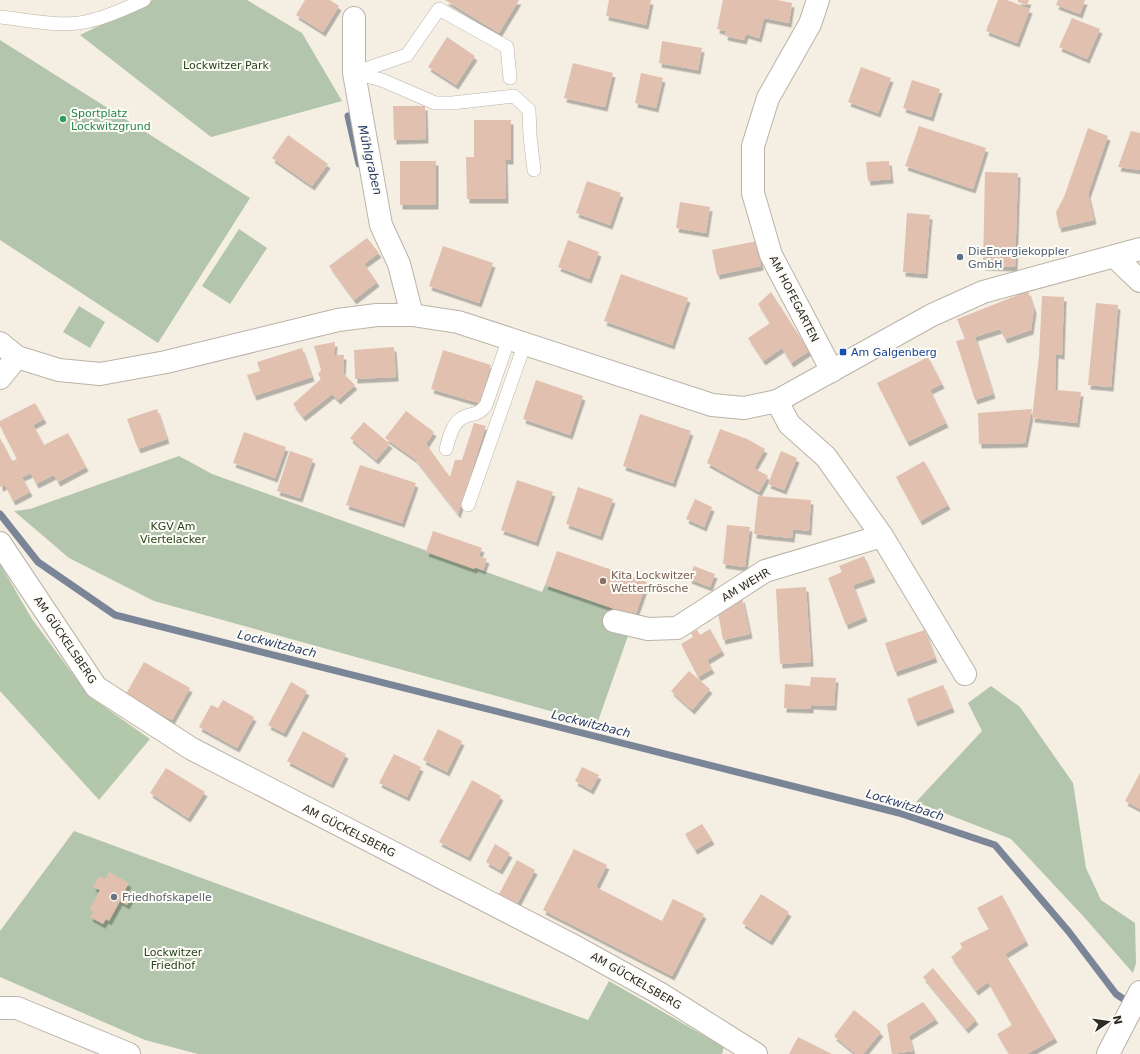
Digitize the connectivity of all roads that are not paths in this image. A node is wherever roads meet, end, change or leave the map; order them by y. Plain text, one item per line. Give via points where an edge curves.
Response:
1 (144, 0) edge
2 (818, 0) edge
3 (0, 17) edge
4 (354, 18) dead end
5 (354, 73) junction
6 (510, 78) dead end
7 (534, 170) dead end
8 (1140, 249) edge
9 (1114, 256) junction
10 (1140, 281) edge
11 (412, 315) junction
12 (517, 341) junction
13 (0, 343) edge
14 (17, 357) junction
15 (832, 371) junction
16 (0, 378) edge
17 (777, 401) junction
18 (446, 449) dead end
19 (468, 505) dead end
20 (882, 536) junction
21 (0, 543) edge
22 (614, 621) dead end
23 (965, 674) dead end
24 (1140, 992) edge
25 (0, 1008) edge
26 (129, 1054) edge
27 (756, 1054) edge
28 (1108, 1054) edge

1 - 3 lane via 88,22 61,24
2 - 15 street, AM HOFEGARTEN via 810,24 768,98 753,146 753,193 772,255
4 - 5 street
5 - 6 lane via 407,55 439,9 507,47
5 - 7 lane via 382,80 435,103 514,96 530,110
5 - 11 street via 381,226 399,264
8 - 9 street
9 - 10 street
9 - 15 street via 983,292 932,315
11 - 12 street via 458,322
11 - 14 street via 377,315 338,320 166,362 100,374 60,370
12 - 17 street via 712,405 744,408
12 - 18 lane via 486,405 481,412 462,417 455,423
12 - 19 lane
13 - 14 street
14 - 16 street
15 - 17 street
17 - 20 street via 789,424 826,457
20 - 22 street, AM WEHR via 765,571 677,628 648,629
20 - 23 street
21 - 27 street, AM GÜCKELSBERG via 96,687 192,749 576,947 658,993
24 - 28 street
25 - 26 street via 17,1008

